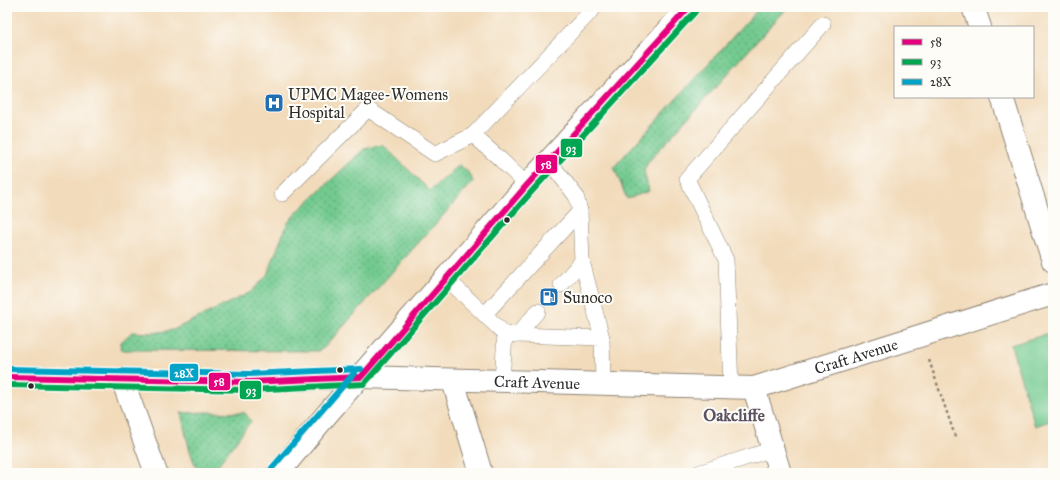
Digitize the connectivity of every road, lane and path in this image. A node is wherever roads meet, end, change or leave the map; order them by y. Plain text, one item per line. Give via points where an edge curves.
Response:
1 (595, 7) edge
2 (690, 7) edge
3 (974, 7) edge
4 (823, 24) dead end
5 (980, 26) edge
6 (1002, 98) edge
7 (473, 135) junction
8 (550, 161) junction
9 (527, 185) junction
10 (282, 194) dead end
11 (580, 212) junction
12 (1053, 261) edge
13 (582, 262) junction
14 (446, 278) junction
15 (561, 285) dead end
16 (1053, 294) edge
17 (538, 310) dead end
18 (485, 314) junction
19 (511, 334) junction
20 (602, 338) junction
21 (929, 359) dead end
22 (7, 377) edge
23 (361, 377) junction
24 (122, 378) junction
25 (453, 380) junction
26 (502, 382) junction
27 (603, 384) junction
28 (731, 387) junction
29 (754, 388) junction
30 (956, 439) dead end
31 (773, 449) junction
32 (156, 473) edge
33 (278, 473) edge
34 (481, 473) edge
35 (698, 473) edge
36 (780, 473) edge

1 - 7 lane
2 - 8 street
3 - 5 street
4 - 28 lane via 687,179 726,260
6 - 12 street
7 - 9 lane
7 - 10 lane via 435,154 368,109
8 - 9 street
8 - 11 lane via 576,196
9 - 14 street
11 - 13 lane
11 - 18 lane
13 - 15 lane
13 - 20 lane
14 - 18 lane
14 - 23 street
16 - 29 street, Craft Avenue
17 - 19 lane
18 - 19 lane
19 - 20 lane
19 - 26 lane
20 - 27 lane
21 - 30 path
22 - 24 street, Craft Avenue
23 - 24 street, Craft Avenue via 249,382
23 - 25 street, Craft Avenue
23 - 33 street
24 - 32 street
25 - 26 street, Craft Avenue
25 - 34 street
26 - 27 street, Craft Avenue
27 - 28 street, Craft Avenue
28 - 29 street, Craft Avenue
29 - 31 street
31 - 35 lane
31 - 36 street

